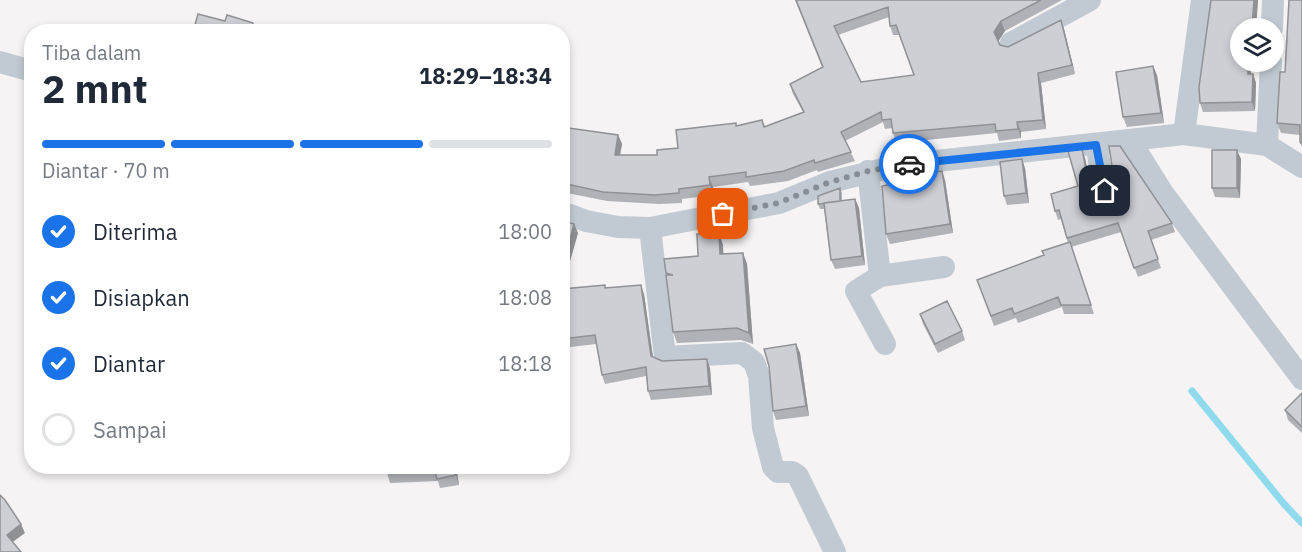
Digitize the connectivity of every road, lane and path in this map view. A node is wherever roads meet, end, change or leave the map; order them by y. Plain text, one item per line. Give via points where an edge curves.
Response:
1 (1090, 0) edge
2 (1202, 0) edge
3 (1273, 0) edge
4 (1272, 18) edge
5 (1011, 43) edge
6 (5, 63) edge
7 (24, 69) edge
8 (1271, 72) edge
9 (1184, 134) junction
10 (1131, 142) junction
11 (1096, 145) junction
12 (1267, 145) junction
13 (1302, 167) edge
14 (868, 171) junction
15 (1105, 191) edge
16 (570, 216) edge
17 (650, 228) junction
18 (944, 267) dead end
19 (880, 276) junction
20 (885, 344) dead end
21 (1302, 379) edge
22 (835, 552) edge

1 - 5 street
2 - 9 street
3 - 4 street
6 - 7 street
8 - 12 street
9 - 10 street
9 - 12 street
10 - 11 street
10 - 21 street via 1163,193
11 - 14 street
11 - 15 street
12 - 13 street
14 - 17 street via 778,203
14 - 19 street
16 - 17 street via 618,227
17 - 22 street via 665,357 742,353 750,358 759,376 773,467 778,472 798,476
18 - 19 street
19 - 20 street via 856,291

